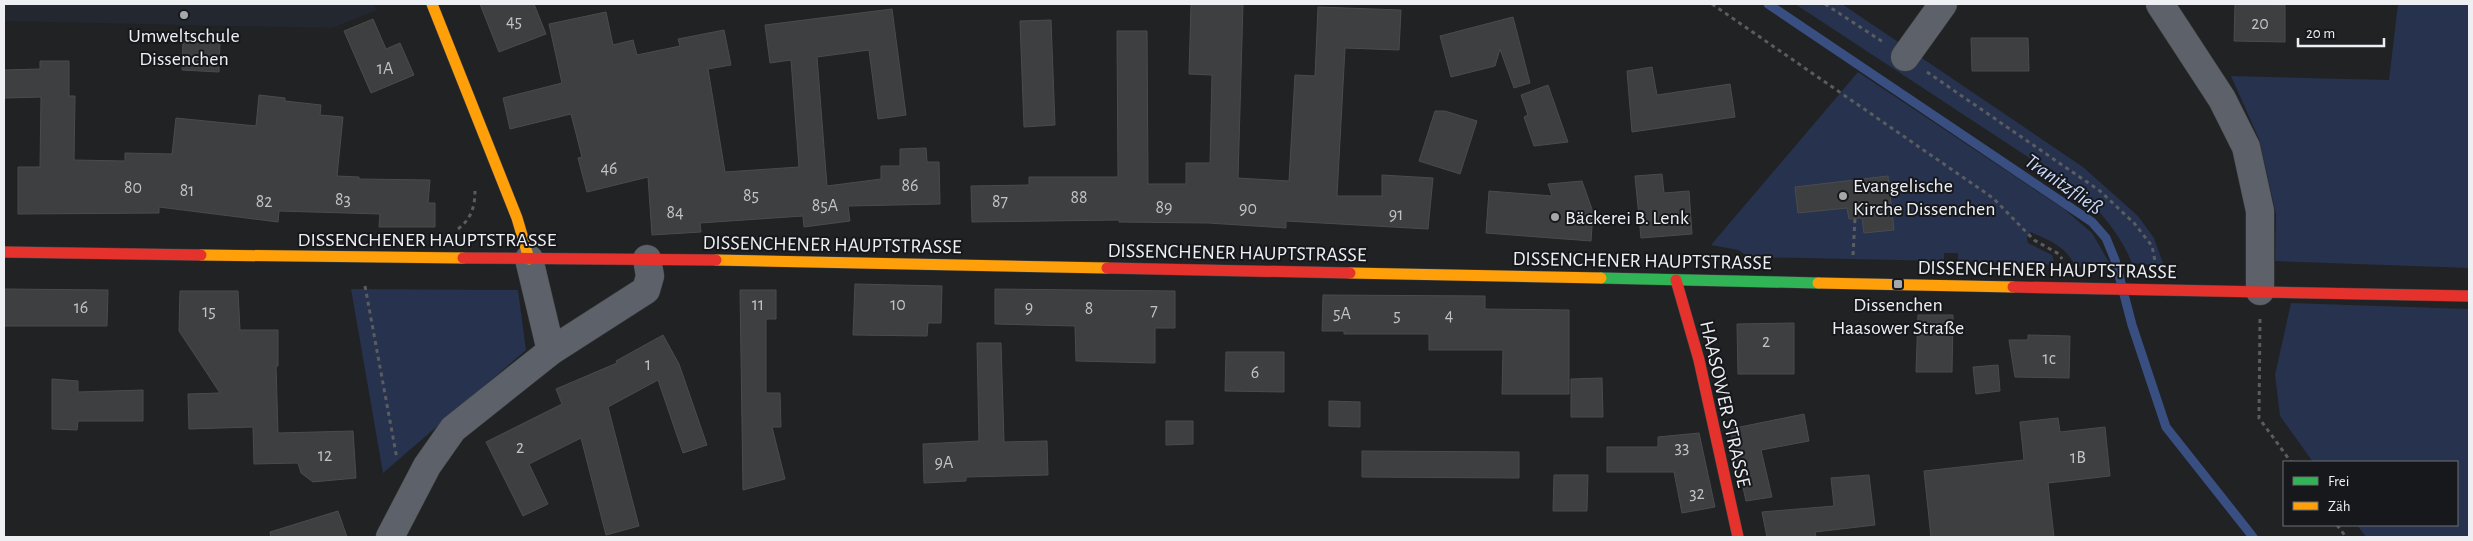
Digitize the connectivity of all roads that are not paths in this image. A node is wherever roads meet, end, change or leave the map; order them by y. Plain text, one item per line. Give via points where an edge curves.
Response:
1 (432, 4) edge
2 (1942, 4) edge
3 (2160, 4) edge
4 (1905, 57) road end
5 (4, 252) edge
6 (529, 259) junction
7 (647, 259) junction
8 (1676, 280) junction
9 (2260, 291) junction
10 (2469, 296) edge
11 (551, 351) junction
12 (390, 537) edge
13 (1738, 537) edge

1 - 6 main road via 517,218
2 - 4 street
3 - 9 street via 2222,99 2246,146 2260,211
5 - 6 main road, DISSENCHENER HAUPTSTRASSE
6 - 7 main road, DISSENCHENER HAUPTSTRASSE
6 - 11 street
7 - 8 main road, DISSENCHENER HAUPTSTRASSE
7 - 11 street via 650,276 646,290
8 - 9 main road, DISSENCHENER HAUPTSTRASSE
8 - 13 main road, HAASOWER STRASSE via 1699,360
9 - 10 main road, DISSENCHENER HAUPTSTRASSE
11 - 12 street via 453,429 427,466

